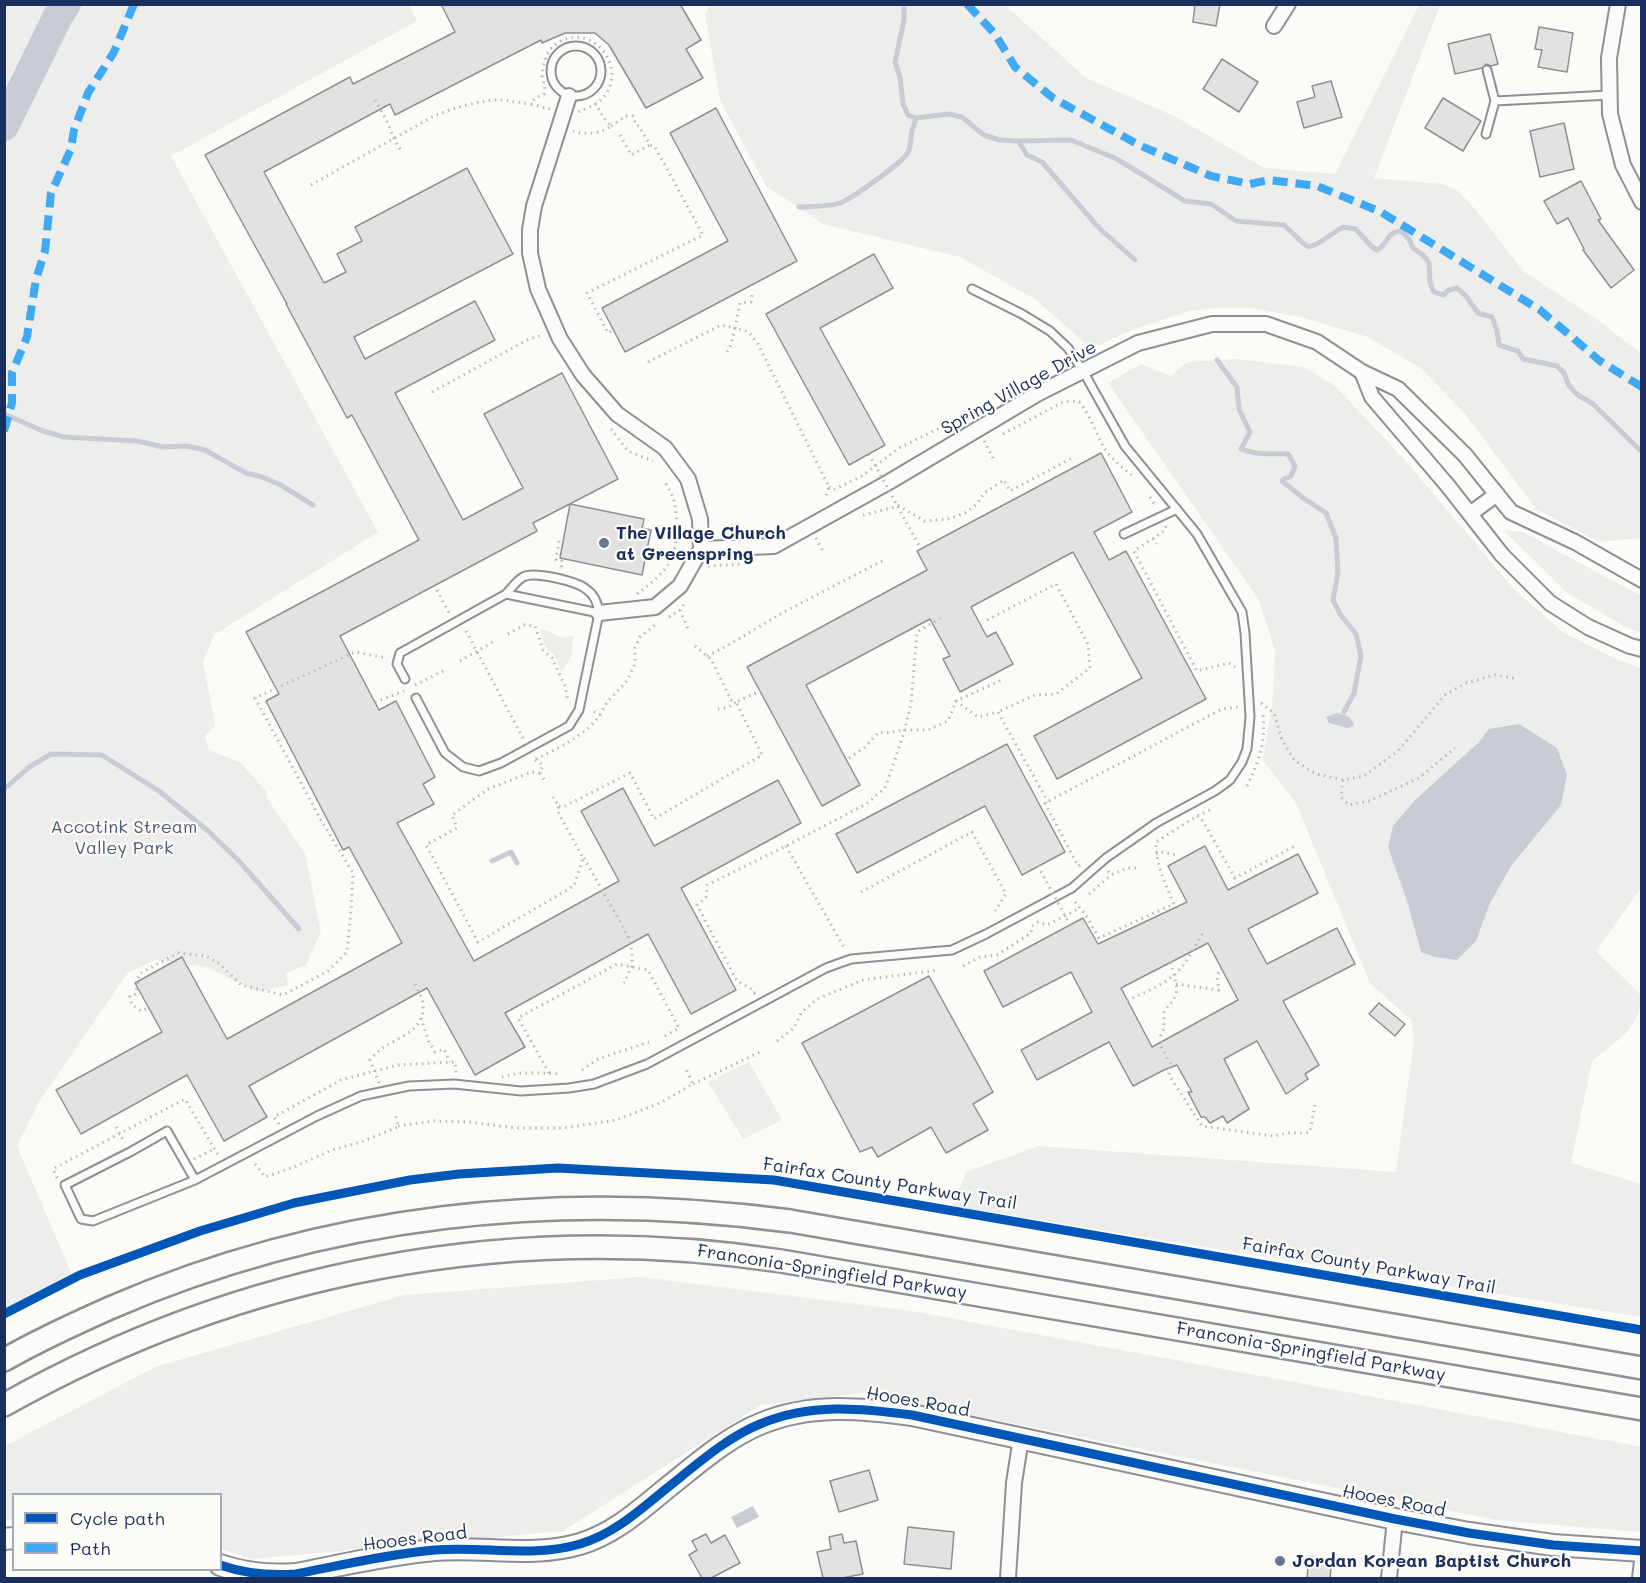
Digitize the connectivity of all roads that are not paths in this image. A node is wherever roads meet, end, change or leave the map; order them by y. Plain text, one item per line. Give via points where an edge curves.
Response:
1 (1288, 4) edge
2 (1618, 4) edge
3 (1274, 26) dead end
4 (1487, 70) dead end
5 (1610, 95) junction
6 (569, 96) junction
7 (1495, 101) junction
8 (1486, 134) dead end
9 (1641, 202) edge
10 (972, 289) dead end
11 (1083, 371) junction
12 (1362, 372) junction
13 (1497, 494) junction
14 (1177, 509) junction
15 (1470, 514) junction
16 (1124, 534) dead end
17 (701, 549) junction
18 (1641, 580) edge
19 (506, 594) junction
20 (599, 613) junction
21 (1641, 649) edge
22 (405, 679) dead end
23 (416, 698) dead end
24 (195, 1180) junction
25 (4, 1360) edge
26 (1641, 1368) edge
27 (4, 1406) edge
28 (1641, 1409) edge
29 (1021, 1438) junction
30 (1395, 1519) junction
31 (1641, 1551) edge
32 (1641, 1561) edge
33 (222, 1566) edge
34 (1008, 1578) edge
35 (1389, 1578) edge
36 (1640, 1578) edge

1 - 3 street
2 - 5 street via 1609,58
4 - 7 lane
5 - 7 lane
5 - 9 street via 1610,114 1623,165
6 - 6 lane via 558,88 551,66 557,55 579,46 595,55 602,71 591,92
6 - 17 street via 530,230 530,253 538,290 560,339 583,375 617,414 665,448 688,479 700,519
7 - 8 lane
10 - 11 lane via 1050,331 1068,348
11 - 12 street, Spring Village Drive via 1138,343 1212,324 1266,324 1317,342
11 - 14 lane via 1125,446
11 - 17 street, Spring Village Drive via 774,546
12 - 13 street, Spring Village Drive via 1398,389 1465,455
12 - 15 street via 1372,397
13 - 15 street
13 - 18 street, Spring Village Drive via 1511,512 1575,542
14 - 16 lane
14 - 24 lane via 1197,534 1242,612 1245,633 1250,717 1247,749 1230,780 1215,791 1147,829 1072,888 952,950 851,959 826,968 647,1064 594,1084 521,1091 454,1084 409,1086 361,1096
15 - 21 street via 1502,555 1550,603 1588,627
17 - 20 street via 680,586 655,607
19 - 20 lane
19 - 20 lane via 524,577 570,581 587,589 598,602
19 - 22 lane via 400,653 397,664
20 - 23 lane via 579,711 569,726 501,763 479,771 463,767 445,753
24 - 24 lane via 167,1131 65,1185 81,1219 93,1221
25 - 26 main road via 80,1321 165,1286 310,1241 458,1215 609,1207 728,1213 790,1221
27 - 28 main road, Franconia-Springfield Parkway via 137,1340 287,1288 364,1270 453,1256 602,1248 691,1251 781,1261
29 - 30 street, Hooes Road
29 - 33 street, Hooes Road via 874,1410 828,1408 789,1414 733,1439 628,1520 580,1544 549,1550 433,1550 274,1576
29 - 34 street via 1015,1470
30 - 31 street, Hooes Road via 1553,1545
30 - 35 street
32 - 36 street

